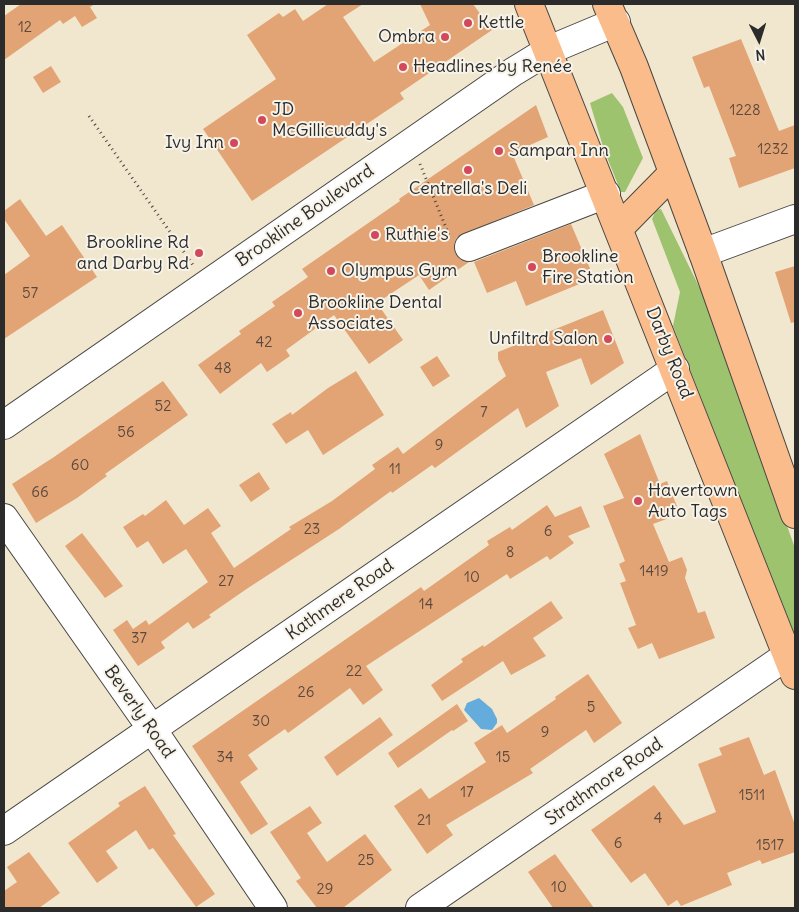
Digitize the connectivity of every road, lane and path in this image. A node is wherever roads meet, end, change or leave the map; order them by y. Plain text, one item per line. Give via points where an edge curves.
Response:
1 (529, 4) edge
2 (612, 13) edge
3 (549, 50) junction
4 (89, 116) dead end
5 (411, 143) junction
6 (673, 173) junction
7 (606, 194) junction
8 (795, 220) edge
9 (618, 228) junction
10 (469, 247) joint
11 (703, 253) junction
12 (206, 284) junction
13 (675, 369) junction
14 (4, 425) edge
15 (795, 514) edge
16 (4, 518) edge
17 (792, 665) edge
18 (152, 729) junction
19 (4, 831) edge
20 (273, 908) edge
21 (420, 908) edge

1 - 3 main road, Darby Road
2 - 3 street, Brookline Boulevard
2 - 6 main road
3 - 5 street, Brookline Boulevard
3 - 7 main road, Darby Road
4 - 12 path
5 - 10 path via 456,253
5 - 12 street, Brookline Boulevard
6 - 9 main road
6 - 11 main road
7 - 9 main road, Darby Road
7 - 10 street
8 - 11 street
9 - 13 main road, Darby Road
11 - 15 main road
12 - 14 street, Brookline Boulevard
13 - 17 main road, Darby Road
13 - 18 street, Kathmere Road
16 - 18 street, Beverly Road
17 - 21 street, Strathmore Road
18 - 19 street, Kathmere Road
18 - 20 street, Beverly Road

